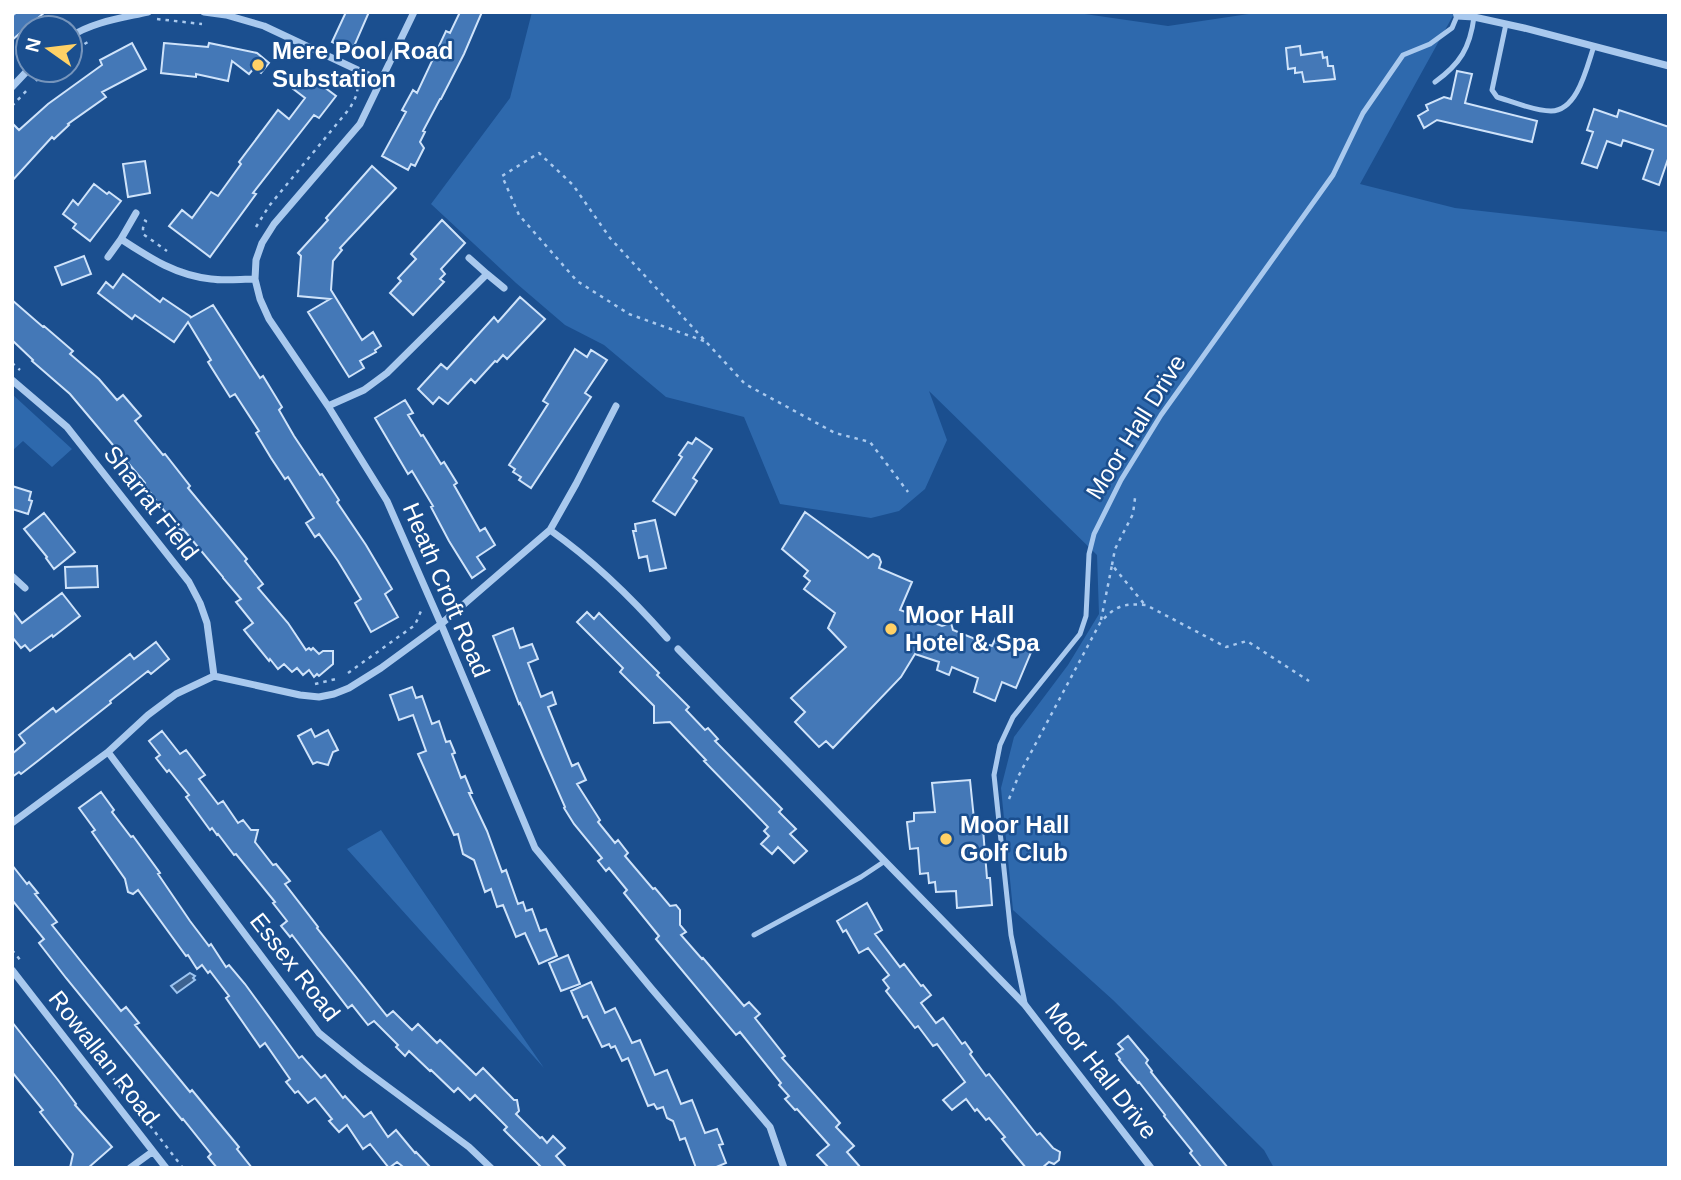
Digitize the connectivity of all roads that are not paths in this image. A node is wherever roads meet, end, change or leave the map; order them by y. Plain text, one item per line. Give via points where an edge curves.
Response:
1 (204, 12) edge
2 (414, 12) edge
3 (1457, 14) edge
4 (151, 15) edge
5 (1474, 17) junction
6 (1506, 24) junction
7 (84, 31) edge
8 (1594, 46) junction
9 (1669, 66) edge
10 (382, 80) junction
11 (1435, 82) dead end
12 (136, 213) road end
13 (121, 239) junction
14 (108, 257) dead end
15 (469, 258) dead end
16 (487, 274) junction
17 (255, 279) junction
18 (504, 288) dead end
19 (12, 380) edge
20 (328, 406) junction
21 (616, 406) dead end
22 (550, 530) junction
23 (12, 576) edge
24 (25, 587) dead end
25 (441, 624) junction
26 (667, 638) dead end
27 (678, 649) dead end
28 (214, 676) junction
29 (108, 752) junction
30 (12, 823) edge
31 (885, 861) junction
32 (754, 935) dead end
33 (12, 970) edge
34 (1026, 1005) junction
35 (152, 1152) junction
36 (130, 1168) edge
37 (166, 1168) edge
38 (491, 1168) edge
39 (784, 1168) edge
40 (1152, 1168) edge

1 - 10 street via 264,26
2 - 10 street, Heath Croft Road
3 - 5 street, Moor Hall Drive
3 - 34 lane, Moor Hall Drive via 1452,28 1403,55 1363,113 1333,175 1161,415 1094,534 1080,634 1013,717 1000,745 994,775 1011,935
4 - 7 street via 102,23
5 - 6 street, Moor Hall Drive
5 - 11 lane via 1464,54
6 - 8 street, Moor Hall Drive
6 - 8 lane via 1492,90 1497,97 1542,110 1564,107 1578,92
8 - 9 street, Moor Hall Drive
10 - 17 street, Heath Croft Road via 360,124 274,223 256,260
12 - 13 street
13 - 14 street
13 - 17 street via 153,261 187,274
15 - 16 street
16 - 18 street
16 - 20 street via 387,373 364,390
17 - 20 street, Heath Croft Road via 269,319
19 - 28 street, Sharrat Field via 67,427 189,582 207,623
20 - 25 street, Heath Croft Road via 387,501
21 - 22 street
22 - 25 street
22 - 26 street via 607,575
23 - 24 street
25 - 28 street via 381,668 334,694 300,695
25 - 39 street, Heath Croft Road via 535,848 769,1127
27 - 31 street
28 - 29 street via 176,694
29 - 30 street
29 - 38 street, Essex Road via 319,1033
31 - 32 lane
31 - 34 street
33 - 35 street, Rowallan Road
34 - 40 street, Moor Hall Drive
35 - 36 street
35 - 37 street, Rowallan Road

